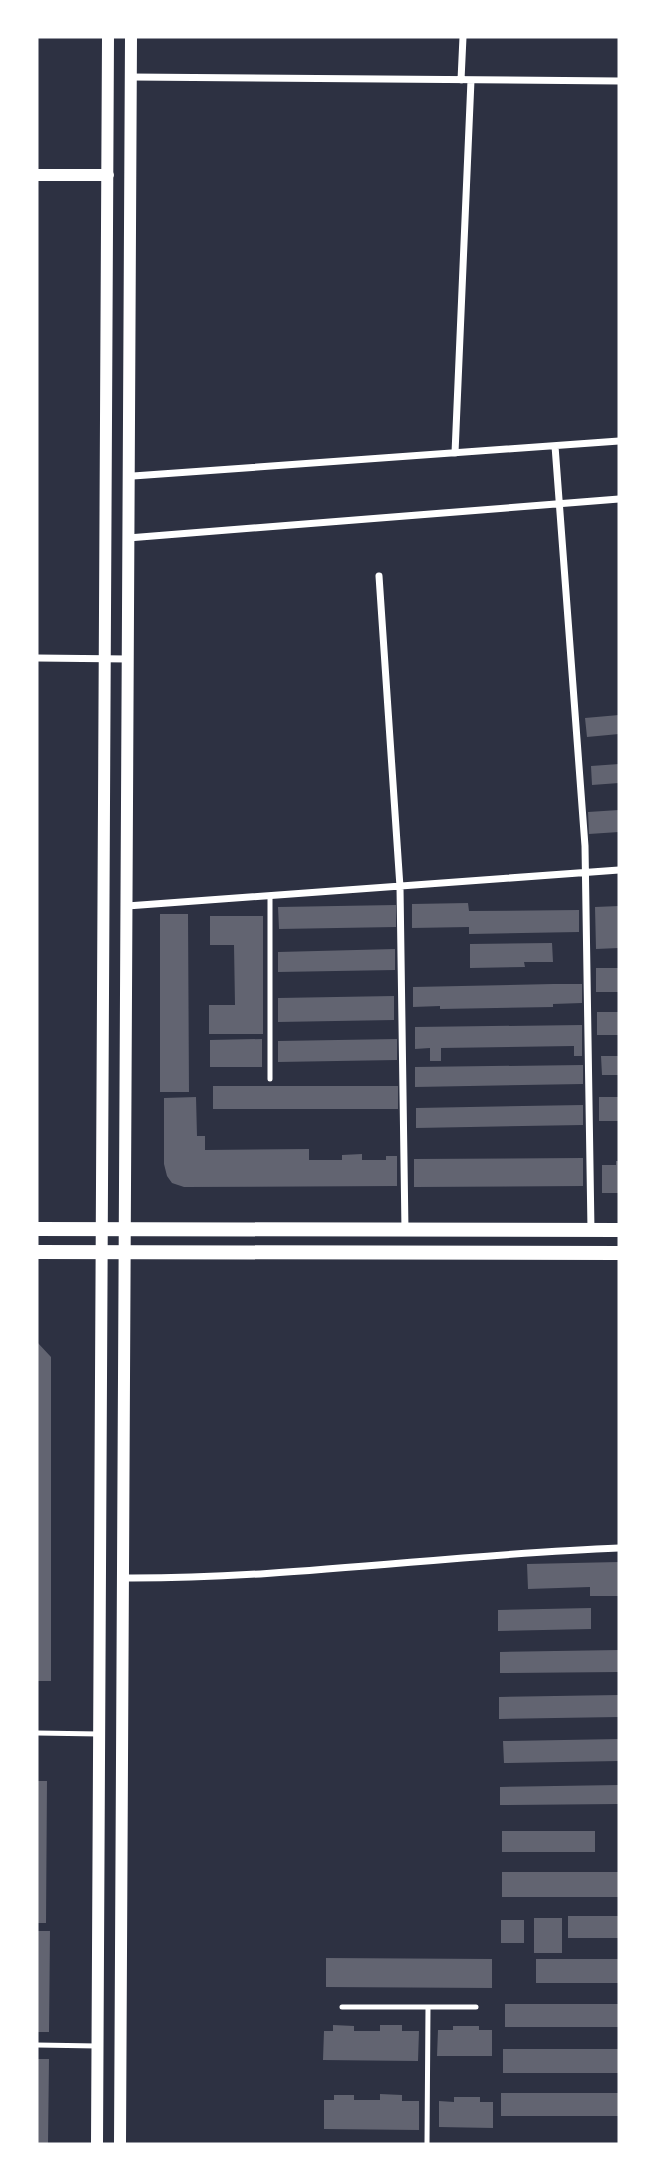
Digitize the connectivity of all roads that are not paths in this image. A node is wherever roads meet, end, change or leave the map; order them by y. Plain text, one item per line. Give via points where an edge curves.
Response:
1 (108, 37) edge
2 (131, 37) edge
3 (463, 37) edge
4 (131, 77) junction
5 (461, 80) junction
6 (471, 80) junction
7 (619, 81) edge
8 (37, 175) edge
9 (108, 175) junction
10 (619, 441) edge
11 (555, 446) junction
12 (456, 453) junction
13 (133, 476) dead end
14 (619, 499) edge
15 (559, 504) junction
16 (128, 538) junction
17 (379, 576) dead end
18 (37, 658) edge
19 (105, 659) junction
20 (128, 659) junction
21 (619, 870) edge
22 (586, 873) junction
23 (401, 887) junction
24 (270, 896) junction
25 (127, 906) junction
26 (270, 1079) dead end
27 (37, 1229) edge
28 (102, 1229) junction
29 (125, 1229) junction
30 (405, 1230) junction
31 (591, 1230) junction
32 (619, 1230) edge
33 (42, 1252) edge
34 (102, 1252) junction
35 (125, 1252) junction
36 (619, 1253) edge
37 (37, 1264) edge
38 (619, 1548) edge
39 (123, 1578) junction
40 (37, 1733) edge
41 (99, 1734) junction
42 (342, 2007) dead end
43 (428, 2007) junction
44 (476, 2007) dead end
45 (37, 2045) edge
46 (98, 2046) junction
47 (97, 2144) edge
48 (120, 2144) edge
49 (427, 2144) edge

1 - 9 street
2 - 4 street
3 - 5 street
4 - 5 street
4 - 16 street
5 - 6 street
6 - 7 street
6 - 12 street
8 - 9 street
9 - 19 street
10 - 11 street
11 - 12 street
11 - 15 street
12 - 13 street
14 - 15 street
15 - 16 street
15 - 22 street
16 - 20 street
17 - 23 street
18 - 19 street
19 - 20 street
19 - 28 street
20 - 25 street
21 - 22 street
22 - 23 street
22 - 31 street
23 - 24 street
23 - 30 street
24 - 25 street
24 - 26 lane
25 - 29 street
27 - 28 main road
28 - 29 main road
28 - 34 street
29 - 30 main road
29 - 35 street
30 - 31 main road
31 - 32 main road
33 - 34 main road
33 - 37 street
34 - 35 main road
34 - 41 street
35 - 36 main road
35 - 39 street
38 - 39 street via 232,1576
39 - 48 street
40 - 41 lane
41 - 46 street
42 - 43 lane
43 - 44 lane
43 - 49 lane
45 - 46 lane
46 - 47 street

